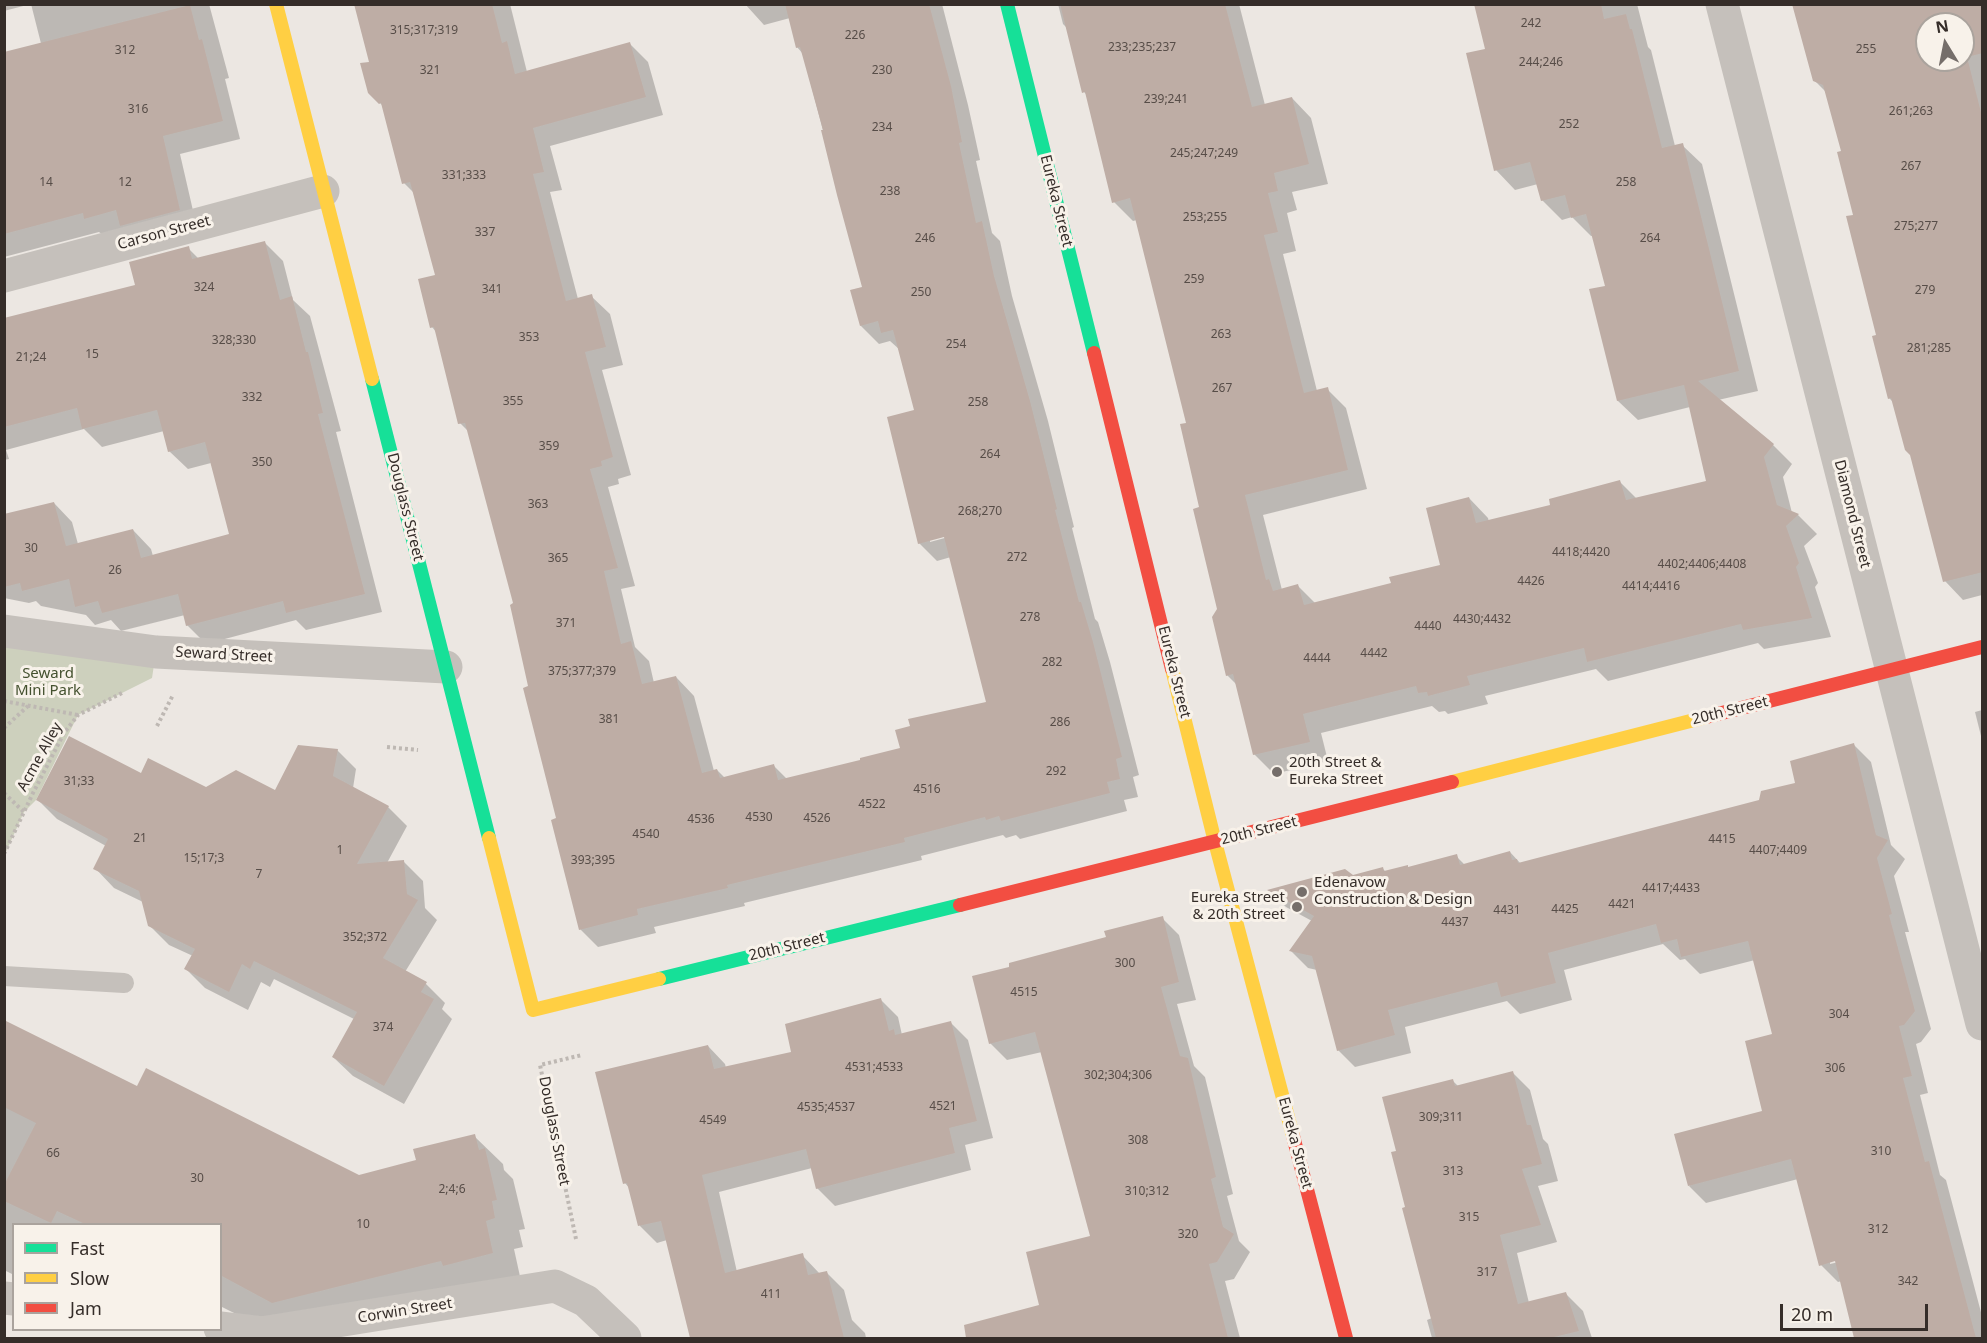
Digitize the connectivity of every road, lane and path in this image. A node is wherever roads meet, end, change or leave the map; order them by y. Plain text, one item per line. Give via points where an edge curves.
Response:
1 (276, 4) edge
2 (1007, 4) edge
3 (1722, 4) edge
4 (323, 191) junction
5 (4, 276) edge
6 (4, 632) edge
7 (1983, 646) edge
8 (446, 667) junction
9 (1892, 670) junction
10 (177, 688) dead end
11 (130, 689) dead end
12 (4, 701) edge
13 (28, 706) junction
14 (78, 715) junction
15 (157, 726) dead end
16 (4, 728) edge
17 (387, 747) dead end
18 (418, 750) dead end
19 (4, 793) edge
20 (24, 812) junction
21 (1215, 842) junction
22 (4, 854) edge
23 (4, 976) edge
24 (124, 983) dead end
25 (533, 1010) joint
26 (1983, 1024) edge
27 (582, 1055) dead end
28 (576, 1239) dead end
29 (222, 1328) edge
30 (362, 1328) edge
31 (625, 1338) edge
32 (1346, 1338) edge

1 - 4 street, Douglass Street
2 - 21 street, Eureka Street
3 - 9 street, Diamond Street
4 - 5 street, Carson Street
4 - 8 street, Douglass Street
6 - 8 street, Seward Street via 156,652
7 - 9 street, 20th Street
8 - 25 street, Douglass Street
9 - 21 street, 20th Street
9 - 26 street, Diamond Street
10 - 15 path
11 - 14 path, Acme Alley
12 - 13 path
13 - 14 path
13 - 16 path
14 - 20 path, Acme Alley via 64,733
17 - 18 path
19 - 20 path
20 - 22 path, Acme Alley
21 - 25 street, 20th Street
21 - 32 street, Eureka Street
23 - 24 lane
27 - 28 path, Douglass Street via 540,1065
29 - 30 street, Corwin Street via 262,1334
30 - 31 street, Corwin Street via 555,1286 586,1300

